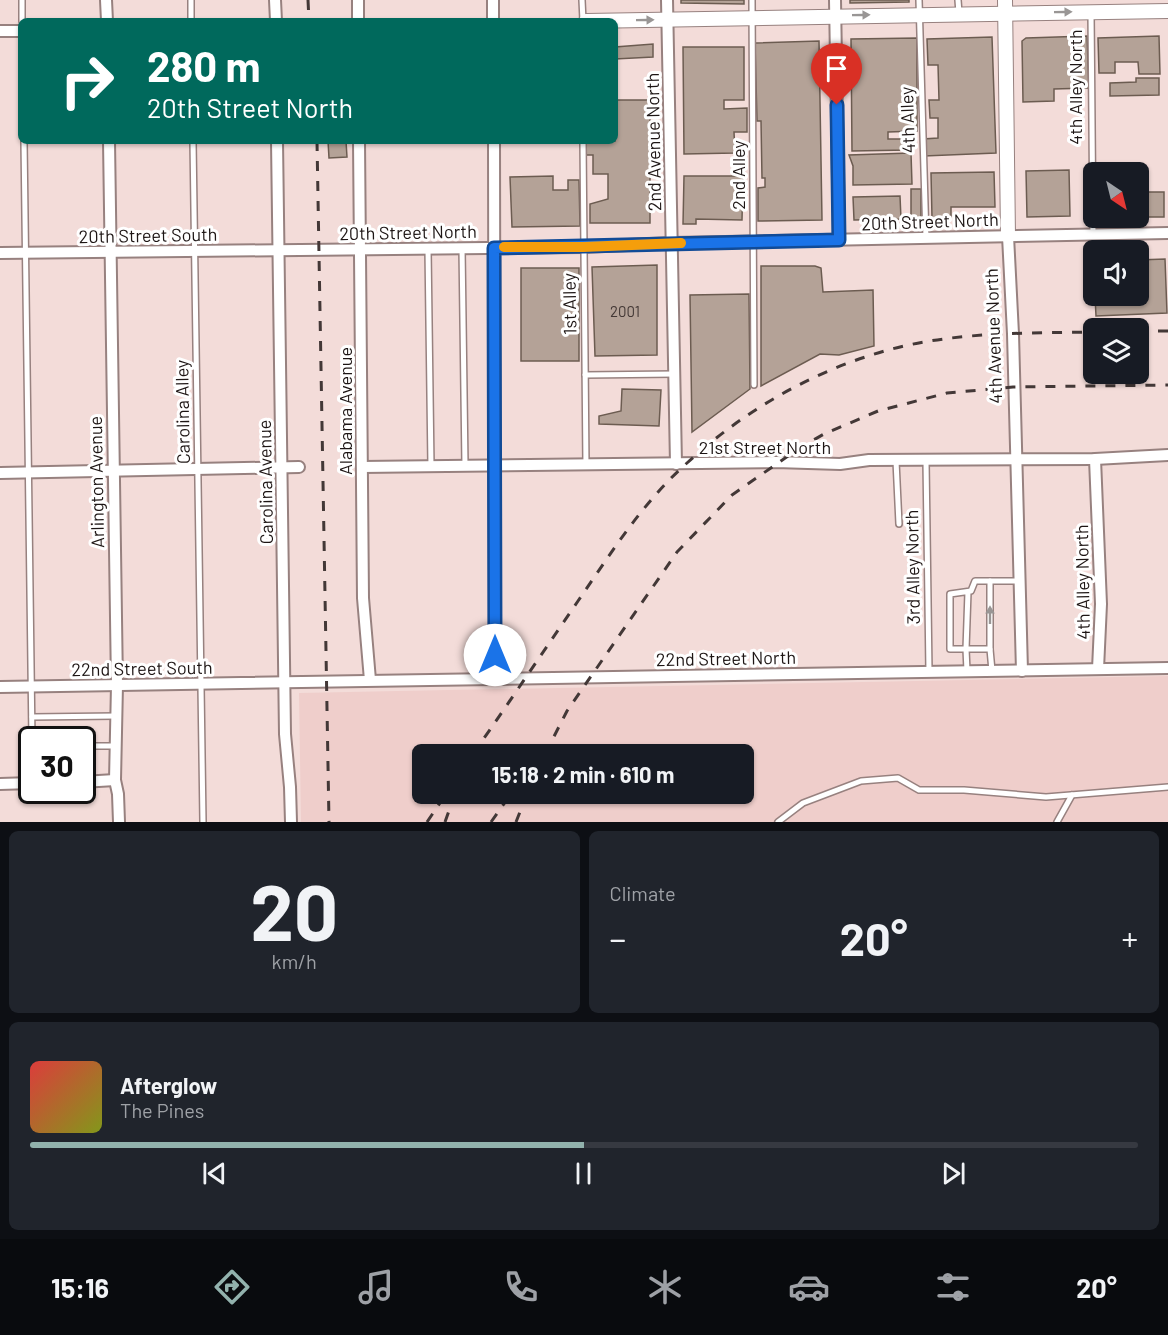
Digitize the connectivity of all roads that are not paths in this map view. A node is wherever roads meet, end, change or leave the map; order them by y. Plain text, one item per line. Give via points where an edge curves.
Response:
1 (22, 0) edge
2 (106, 0) edge
3 (191, 0) edge
4 (275, 0) edge
5 (358, 0) edge
6 (493, 0) edge
7 (582, 0) edge
8 (667, 0) edge
9 (752, 0) edge
10 (835, 0) edge
11 (1005, 6) edge
12 (919, 7) edge
13 (958, 7) edge
14 (1098, 8) edge
15 (1168, 11) edge
16 (835, 15) junction
17 (752, 17) junction
18 (22, 18) edge
19 (107, 18) edge
20 (191, 18) edge
21 (276, 18) edge
22 (358, 18) edge
23 (493, 18) edge
24 (585, 18) edge
25 (667, 19) junction
26 (618, 20) edge
27 (0, 31) edge
28 (18, 31) edge
29 (24, 144) edge
30 (109, 144) edge
31 (193, 144) edge
32 (277, 144) edge
33 (359, 144) edge
34 (494, 144) edge
35 (583, 144) edge
36 (1168, 233) edge
37 (1093, 235) junction
38 (1008, 236) junction
39 (926, 238) junction
40 (839, 240) junction
41 (753, 242) junction
42 (672, 243) junction
43 (583, 247) junction
44 (462, 248) junction
45 (494, 248) junction
46 (278, 249) junction
47 (297, 249) joint
48 (428, 249) junction
49 (361, 250) junction
50 (195, 252) junction
51 (26, 253) junction
52 (109, 253) junction
53 (0, 254) edge
54 (585, 375) junction
55 (675, 375) junction
56 (754, 386) dead end
57 (1168, 455) edge
58 (1015, 459) junction
59 (1095, 459) junction
60 (896, 461) junction
61 (926, 461) junction
62 (676, 464) junction
63 (432, 466) junction
64 (465, 466) junction
65 (495, 466) junction
66 (586, 466) junction
67 (282, 467) junction
68 (299, 467) dead end
69 (362, 467) junction
70 (198, 470) junction
71 (112, 471) junction
72 (29, 472) junction
73 (0, 473) edge
74 (899, 524) dead end
75 (990, 581) junction
76 (1019, 581) junction
77 (968, 592) junction
78 (966, 649) junction
79 (990, 649) junction
80 (1168, 668) edge
81 (1098, 669) junction
82 (1022, 670) junction
83 (966, 671) junction
84 (992, 671) junction
85 (929, 672) junction
86 (495, 678) junction
87 (370, 680) junction
88 (284, 681) junction
89 (201, 683) junction
90 (117, 684) junction
91 (33, 686) junction
92 (0, 687) edge
93 (116, 716) junction
94 (32, 717) junction
95 (32, 726) edge
96 (96, 746) edge
97 (116, 746) junction
98 (115, 780) junction
99 (96, 781) edge
100 (18, 783) edge
101 (0, 784) edge
102 (1168, 787) edge
103 (1072, 795) junction
104 (119, 822) edge
105 (203, 822) edge
106 (291, 822) edge
107 (778, 822) edge
108 (1057, 822) edge

1 - 18 lane
2 - 19 street
3 - 20 lane
4 - 21 street
5 - 22 street
6 - 23 street
7 - 24 lane
8 - 25 street, 2nd Avenue North
9 - 17 lane, 2nd Alley
10 - 16 street
11 - 13 street
11 -> 14 street
11 - 38 street, 4th Avenue North
12 - 13 street
16 -> 12 street
12 - 39 lane, 4th Alley
14 - 15 street
14 - 37 lane, 4th Alley North
16 - 17 street
16 - 40 street
17 - 25 street
17 - 41 lane, 2nd Alley
26 -> 25 street
25 - 42 street, 2nd Avenue North
27 - 28 street
29 - 51 lane
30 - 52 street, Arlington Avenue
31 - 50 lane, Carolina Alley
32 - 46 street, Carolina Avenue
33 - 49 street, Alabama Avenue
34 - 45 street
35 - 43 lane, 1st Alley
36 - 37 street, 20th Street North
37 - 38 street, 20th Street North
38 - 39 street, 20th Street North
38 - 58 street, 4th Avenue North
39 - 40 street, 20th Street North
40 - 41 street, 20th Street North
41 - 42 street, 20th Street North
41 - 56 lane, 2nd Alley
42 - 43 street, 20th Street North
42 - 55 street, 2nd Avenue North
43 - 45 street, 20th Street North
43 - 54 lane, 1st Alley
44 - 45 street, 20th Street North
44 - 48 street, 20th Street North
44 - 64 lane
45 - 65 street
46 - 47 street, 20th Street South
46 - 50 street, 20th Street South
46 - 67 street, Carolina Avenue
47 - 49 street, 20th Street North
48 - 49 street, 20th Street North
48 - 63 lane
49 - 69 street, Alabama Avenue
50 - 52 street, 20th Street South
50 - 70 lane, Carolina Alley
51 - 52 street, 20th Street South
51 - 53 street, 20th Street South
51 - 72 lane
52 - 71 street, Arlington Avenue
54 - 55 lane
54 - 66 lane, 1st Alley
55 - 62 street, 2nd Avenue North
57 - 59 street, 21st Street North
58 - 59 street, 21st Street North
58 - 61 street, 21st Street North
58 - 76 street, 4th Avenue North
59 - 81 street, 4th Alley North via 1101,604
60 - 61 street, 21st Street North
60 - 62 street, 21st Street North
60 - 74 lane
61 - 85 lane, 3rd Alley North
62 - 66 street, 21st Street North
63 - 64 street, 21st Street North
63 - 69 street, 21st Street North
64 - 65 street, 21st Street North
65 - 66 street, 21st Street North
65 - 86 street
67 - 68 street
67 - 70 street
67 - 88 street, Carolina Avenue
69 - 87 street, Alabama Avenue via 363,598
70 - 71 street
70 - 89 lane, Carolina Alley
71 - 72 street
71 - 90 street, Arlington Avenue
72 - 73 street
72 - 91 lane
75 - 76 lane
75 - 77 lane via 975,582
79 -> 75 lane
76 - 82 street, 4th Avenue North
77 - 78 lane
77 - 78 lane via 950,594 950,649
78 - 79 lane
78 - 83 lane
79 - 84 lane
80 - 81 street, 22nd Street North
81 - 82 street, 22nd Street North
82 - 84 street, 22nd Street North
83 - 84 street, 22nd Street North
83 - 85 street, 22nd Street North
85 - 86 street, 22nd Street North
86 - 87 street, 22nd Street North
87 - 88 street, 22nd Street North
88 - 89 street, 22nd Street South
88 - 106 street, Carolina Avenue
89 - 90 street, 22nd Street South
89 - 105 lane, Carolina Alley
90 - 91 street, 22nd Street South
90 - 93 street, Arlington Avenue
91 - 92 street, 22nd Street South
91 - 94 lane
93 - 94 lane
93 - 97 street, Arlington Avenue
94 - 95 lane
96 - 97 lane
97 - 98 street, Arlington Avenue
98 - 99 street
98 - 104 street, Arlington Avenue
100 - 101 street
102 - 103 lane
103 - 107 lane via 919,790 898,778 861,781 803,803
103 - 108 lane

